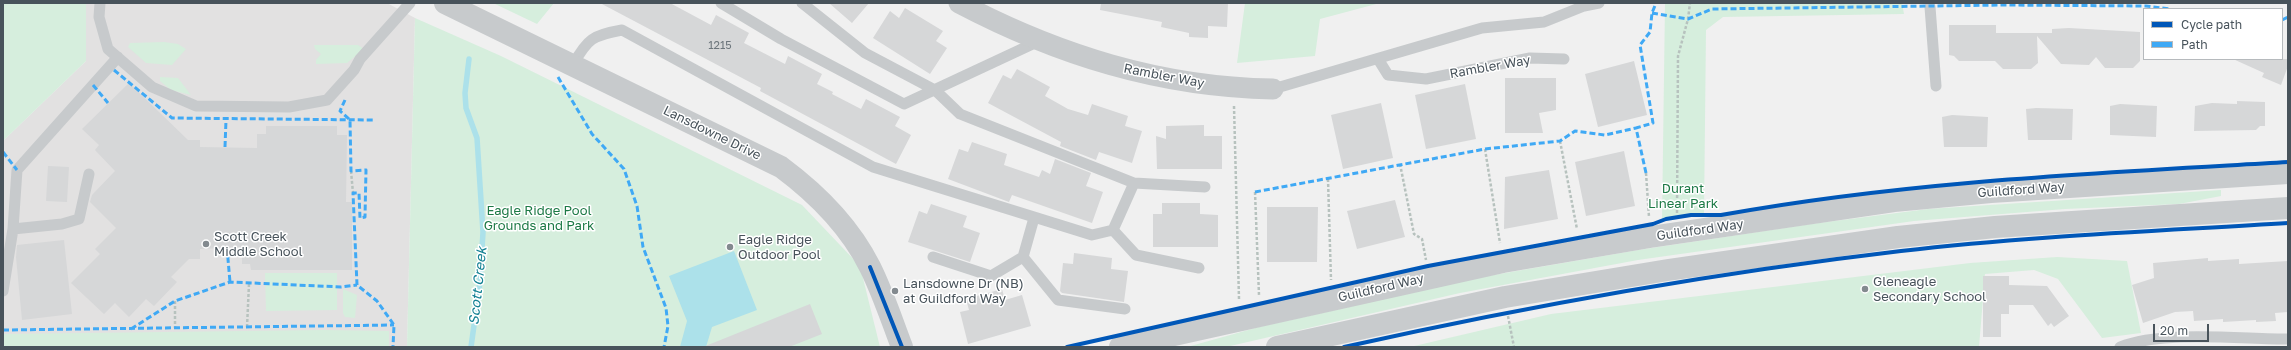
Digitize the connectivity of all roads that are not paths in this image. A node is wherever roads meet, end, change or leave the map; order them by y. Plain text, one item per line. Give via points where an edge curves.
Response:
1 (100, 3) edge
2 (410, 3) edge
3 (445, 3) edge
4 (721, 3) edge
5 (802, 3) edge
6 (959, 3) edge
7 (1600, 3) edge
8 (1930, 7) dead end
9 (1039, 40) junction
10 (118, 57) junction
11 (1378, 58) junction
12 (1564, 58) dead end
13 (573, 65) junction
14 (1936, 86) dead end
15 (1273, 89) joint
16 (935, 90) junction
17 (2288, 173) edge
18 (90, 174) dead end
19 (1134, 183) junction
20 (1205, 187) dead end
21 (2288, 208) edge
22 (1034, 218) junction
23 (13, 229) junction
24 (1113, 230) junction
25 (933, 257) dead end
26 (1024, 257) junction
27 (1199, 268) dead end
28 (3, 290) edge
29 (1125, 309) dead end
30 (2288, 339) edge
31 (902, 347) edge
32 (1120, 347) edge
33 (1277, 347) edge
34 (2120, 347) edge

1 - 10 lane via 102,33 108,49
2 - 10 lane via 327,100 289,107 196,106 152,87
3 - 13 street, Lansdowne Drive
4 - 16 lane via 781,39 904,104
5 - 16 lane via 865,53
6 - 9 street, Rambler Way
7 - 11 lane, Rambler Way via 1584,6 1544,22 1482,28
8 - 14 lane
9 - 15 street, Rambler Way via 1088,59 1133,71 1234,88
9 - 16 lane
10 - 23 lane via 17,170
11 - 12 lane, Rambler Way via 1388,75 1426,79 1530,58
11 - 15 lane, Rambler Way
13 - 22 lane via 581,49 598,34 622,30 873,167
13 - 31 street, Lansdowne Drive via 781,167 797,179 828,208 866,261
16 - 19 lane via 960,114
17 - 32 main road, Guildford Way via 1991,192 1894,201 1650,237 1496,264
18 - 23 lane via 79,219 62,224
19 - 20 lane
19 - 24 lane
21 - 33 main road via 1995,227 1898,237 1668,270 1505,297
22 - 24 lane via 1092,235
22 - 26 lane
23 - 28 lane
24 - 27 lane via 1136,255
25 - 26 lane via 991,276
26 - 29 lane via 1058,300
30 - 34 lane via 2168,337 2136,340

